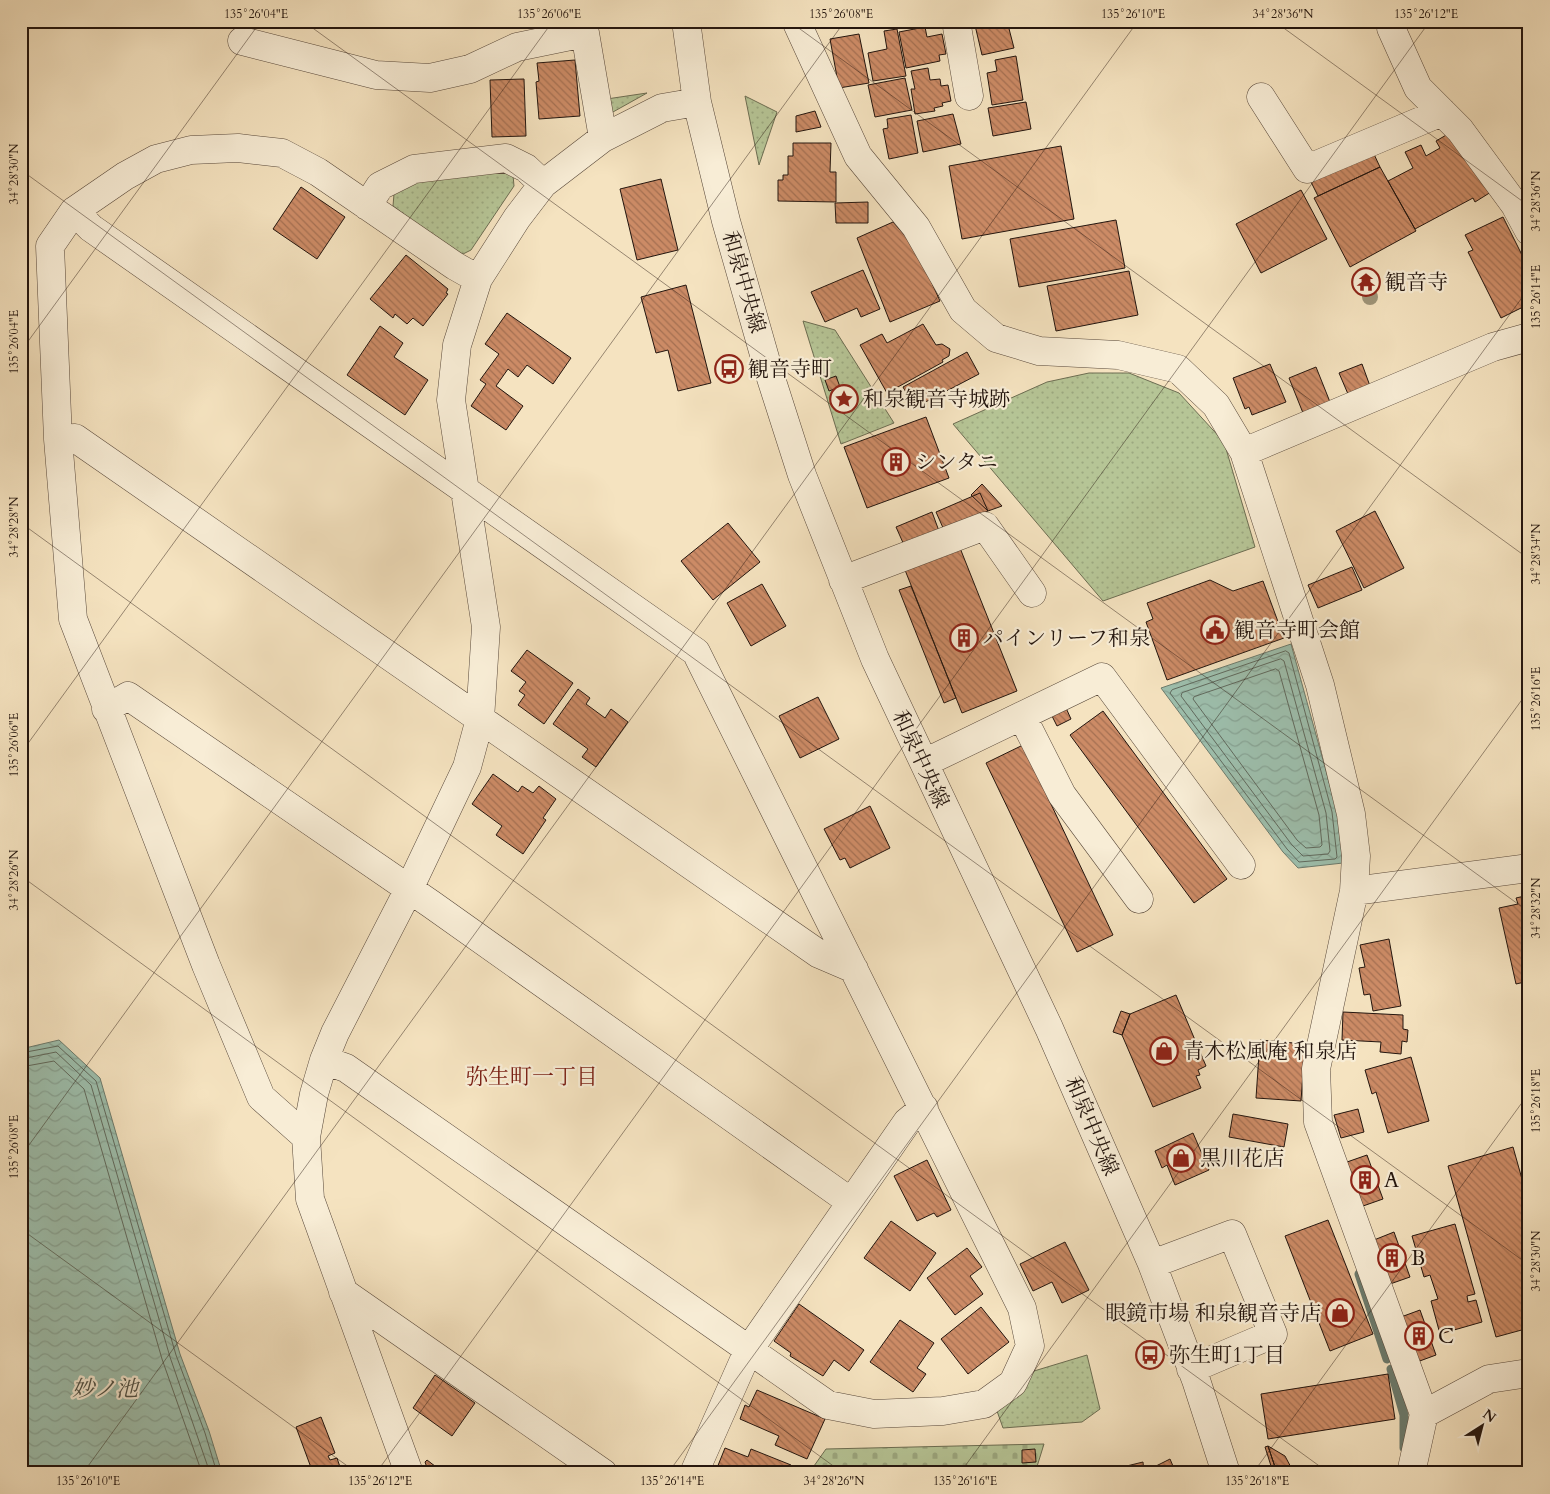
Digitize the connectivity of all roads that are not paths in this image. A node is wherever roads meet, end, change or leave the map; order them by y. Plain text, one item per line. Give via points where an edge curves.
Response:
1 (686, 21) edge
2 (956, 21) edge
3 (1390, 21) edge
4 (801, 22) edge
5 (242, 41) dead end
6 (969, 96) dead end
7 (1261, 97) dead end
8 (697, 102) junction
9 (1442, 112) junction
10 (603, 138) junction
11 (543, 184) junction
12 (367, 206) junction
13 (74, 211) junction
14 (1529, 231) edge
15 (478, 279) junction
16 (1529, 337) edge
17 (58, 439) junction
18 (1244, 452) junction
19 (463, 490) junction
20 (843, 580) junction
21 (1032, 592) dead end
22 (106, 709) junction
23 (1022, 716) junction
24 (480, 719) junction
25 (924, 763) junction
26 (1241, 865) dead end
27 (1529, 868) edge
28 (409, 889) junction
29 (1354, 891) junction
30 (1139, 899) dead end
31 (854, 969) junction
32 (324, 1060) junction
33 (924, 1108) junction
34 (306, 1136) junction
35 (852, 1202) junction
36 (1152, 1264) junction
37 (343, 1292) junction
38 (748, 1351) junction
39 (1191, 1369) junction
40 (1529, 1373) edge
41 (1424, 1414) junction
42 (409, 1473) edge
43 (603, 1473) edge
44 (694, 1473) edge
45 (1226, 1473) edge
46 (1411, 1473) edge

1 - 8 street, 和泉中央線
2 - 6 street
3 - 9 street via 1418,88
4 - 18 street via 858,156 916,227 963,310 996,338 1039,351 1118,355 1178,369 1216,405
5 - 10 street via 376,76 430,78 470,69 517,48 585,33
7 - 9 street via 1307,169
8 - 10 street via 662,108
8 - 20 street, 和泉中央線 via 726,221 769,372 802,475
9 - 14 street via 1465,137 1515,205
10 - 11 street
11 - 12 street via 526,168 506,158 414,170 380,186
11 - 15 street
12 - 13 street via 318,172 282,153 238,148 191,150 156,159
12 - 15 street
13 - 17 street via 50,246
13 - 19 street via 91,228
15 - 19 street via 457,345 451,400
16 - 18 street via 1493,347
17 - 22 street via 73,619
17 - 24 street via 75,438
18 - 29 street via 1320,685 1350,814 1356,856
19 - 24 street via 486,627
19 - 31 street via 696,652
20 - 21 street via 985,526
20 - 25 street, 和泉中央線 via 874,660
22 - 28 street via 128,696
22 - 34 street via 261,1097
23 - 25 street
23 - 26 street via 1102,677
23 - 30 street via 1062,794
24 - 28 street via 467,766
24 - 31 street via 819,954
25 - 36 street, 和泉中央線 via 1049,1028
27 - 29 street
28 - 32 street
28 - 35 street
29 - 41 street via 1316,1069 1318,1122
31 - 33 street
32 - 34 street
32 - 38 street via 346,1068
33 - 35 street via 907,1122
33 - 38 street via 1022,1308 1030,1346 1013,1383 984,1404 943,1411 874,1414 828,1405
34 - 37 street via 310,1199
35 - 38 street
36 - 39 street, 和泉中央線
36 - 39 street via 1232,1234 1274,1334
37 - 42 street
37 - 43 street
38 - 44 street
39 - 45 street, 和泉中央線
40 - 41 street via 1489,1379
41 - 46 street

